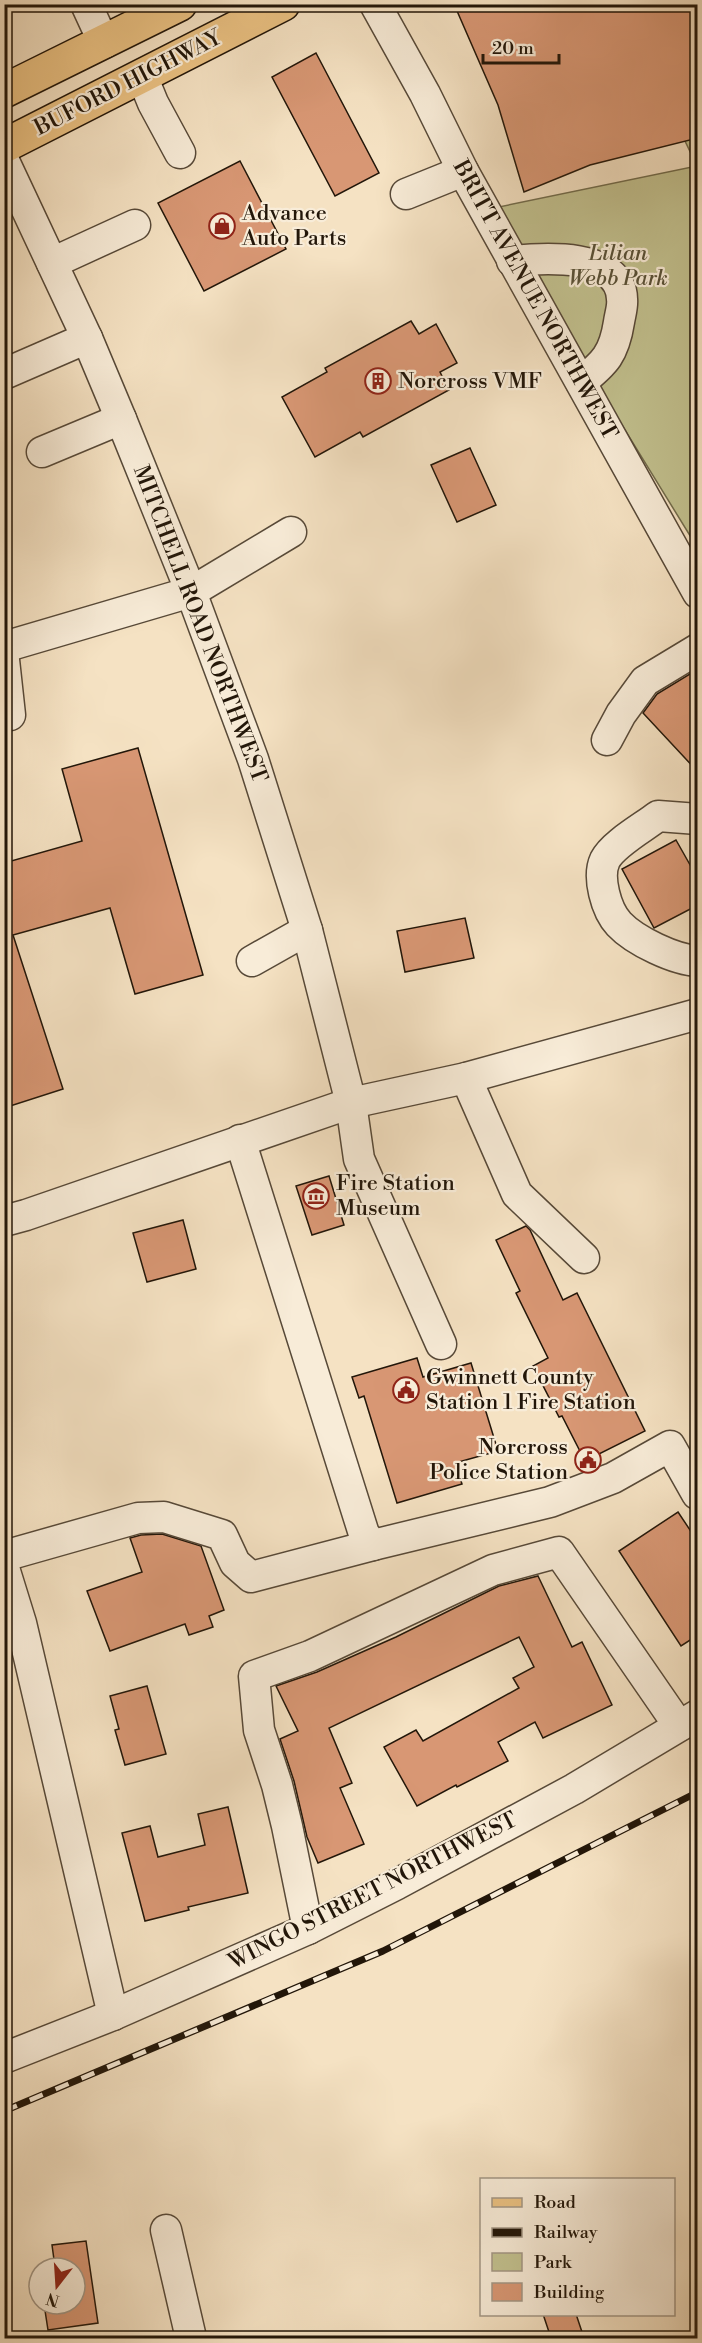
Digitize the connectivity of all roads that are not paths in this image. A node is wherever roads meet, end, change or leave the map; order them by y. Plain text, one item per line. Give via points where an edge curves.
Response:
1 (86, 4) edge
2 (180, 4) edge
3 (284, 4) edge
4 (375, 4) edge
5 (104, 43) junction
6 (142, 76) junction
7 (4, 91) edge
8 (4, 146) edge
9 (180, 153) dead end
10 (4, 161) edge
11 (463, 171) junction
12 (405, 194) dead end
13 (135, 225) dead end
14 (512, 261) junction
15 (52, 263) junction
16 (87, 338) junction
17 (4, 374) edge
18 (581, 382) junction
19 (121, 419) junction
20 (42, 452) dead end
21 (291, 532) dead end
22 (191, 592) junction
23 (698, 593) edge
24 (4, 647) edge
25 (698, 649) edge
26 (4, 660) edge
27 (10, 715) dead end
28 (607, 740) dead end
29 (698, 819) edge
30 (307, 930) junction
31 (252, 961) dead end
32 (698, 961) edge
33 (698, 1014) edge
34 (466, 1078) junction
35 (351, 1103) junction
36 (240, 1140) junction
37 (4, 1221) edge
38 (584, 1258) dead end
39 (441, 1344) dead end
40 (697, 1494) edge
41 (373, 1545) junction
42 (4, 1556) edge
43 (4, 1568) edge
44 (13, 1626) edge
45 (688, 1720) edge
46 (308, 1929) junction
47 (112, 2015) junction
48 (4, 2058) edge
49 (166, 2230) dead end
50 (191, 2338) edge

1 - 5 street
2 - 5 main road, BUFORD HIGHWAY
3 - 6 main road, BUFORD HIGHWAY
4 - 11 street, BRITT AVENUE NORTHWEST
5 - 7 main road, BUFORD HIGHWAY
6 - 8 main road, BUFORD HIGHWAY
6 - 9 street
10 - 15 street, MITCHELL ROAD NORTHWEST
11 - 12 street
11 - 14 street, BRITT AVENUE NORTHWEST
13 - 15 street
14 - 18 street, BRITT AVENUE NORTHWEST
14 - 18 street via 547,257 575,260 615,278 623,298 617,337 604,363
15 - 16 street, MITCHELL ROAD NORTHWEST
16 - 17 street
16 - 19 street, MITCHELL ROAD NORTHWEST
18 - 23 street, BRITT AVENUE NORTHWEST
19 - 20 street
19 - 22 street, MITCHELL ROAD NORTHWEST
21 - 22 street
22 - 24 street
22 - 30 street, MITCHELL ROAD NORTHWEST via 253,759
25 - 28 street via 645,681
26 - 27 street
29 - 32 street via 658,816 611,851 601,870 605,898 619,924 650,945 687,961
30 - 31 street
30 - 35 street, MITCHELL ROAD NORTHWEST
33 - 34 street
34 - 35 street
34 - 38 street via 517,1194
35 - 36 street
35 - 39 street, MITCHELL ROAD NORTHWEST via 359,1159
36 - 37 street
36 - 41 street via 364,1534
40 - 41 street via 670,1446 613,1478 550,1502
41 - 42 street via 252,1577 235,1563 222,1535 164,1517 147,1517
43 - 44 street
44 - 47 street
45 - 46 street, WINGO STREET NORTHWEST via 574,1789
45 - 46 street via 559,1552 493,1570 310,1656 254,1676 259,1730 288,1826
46 - 47 street, WINGO STREET NORTHWEST
47 - 48 street, WINGO STREET NORTHWEST
49 - 50 street

